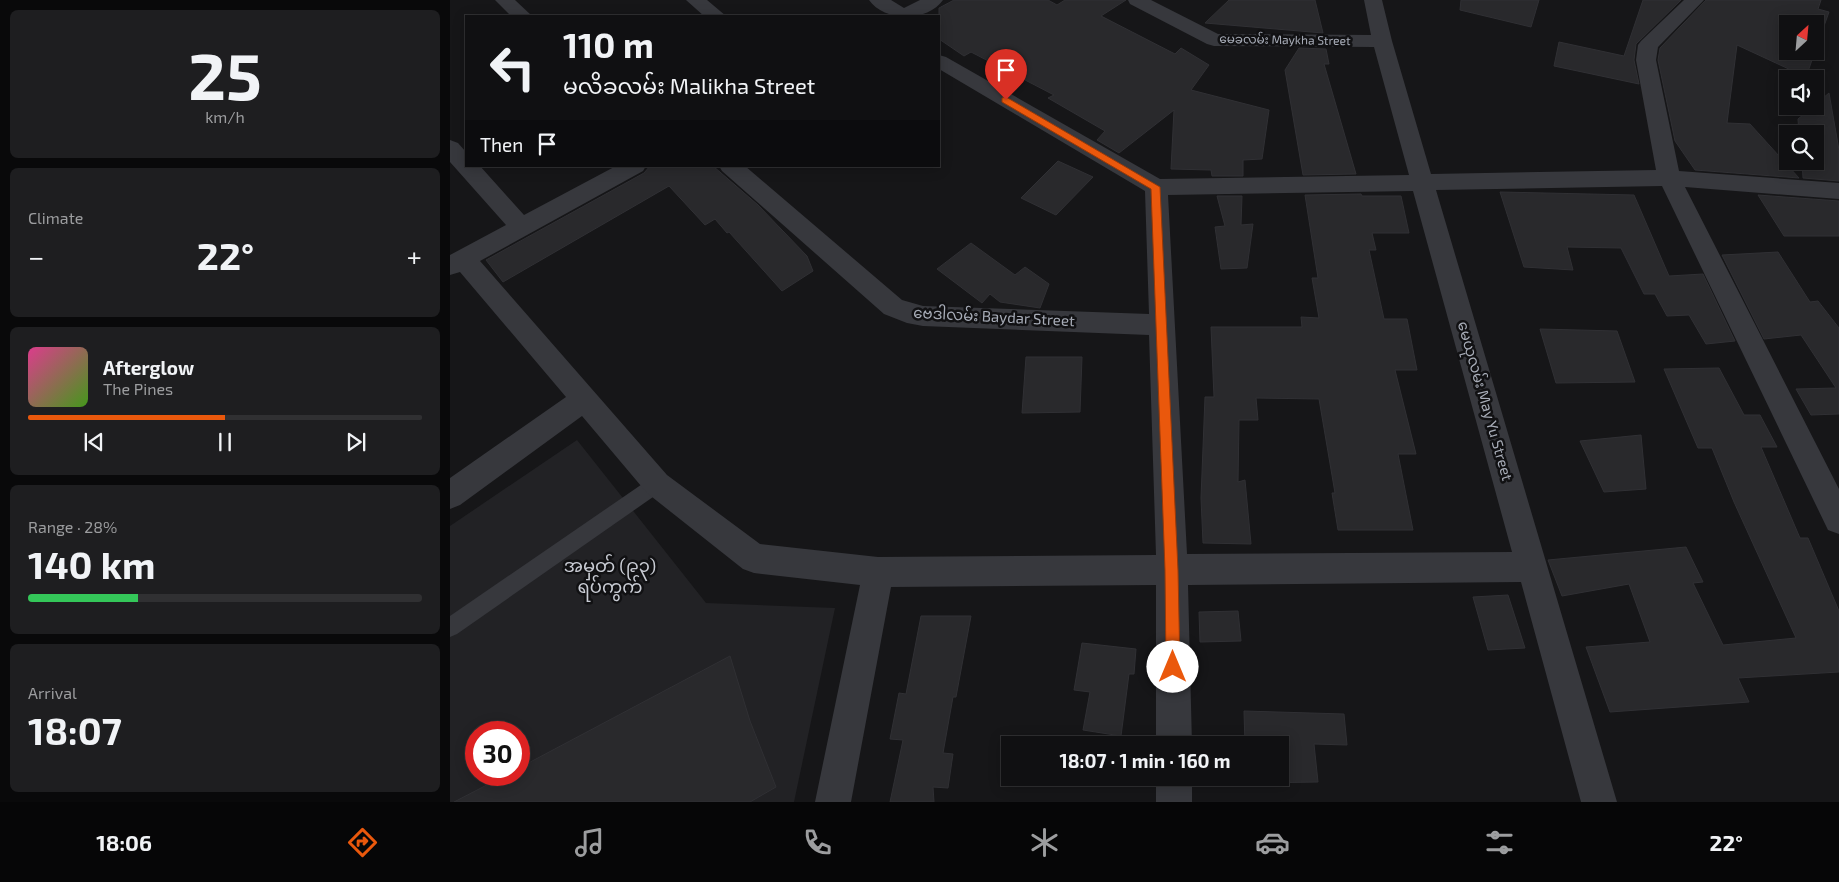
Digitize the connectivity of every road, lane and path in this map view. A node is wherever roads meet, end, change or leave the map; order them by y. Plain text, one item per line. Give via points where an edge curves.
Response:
1 (504, 0) edge
2 (695, 0) edge
3 (878, 0) edge
4 (934, 0) edge
5 (1137, 0) edge
6 (1373, 0) edge
7 (1695, 0) edge
8 (521, 15) edge
9 (715, 15) edge
10 (901, 15) edge
11 (905, 15) edge
12 (1382, 40) junction
13 (940, 62) edge
14 (450, 148) edge
15 (465, 165) edge
16 (467, 167) edge
17 (633, 167) edge
18 (731, 167) edge
19 (1670, 178) junction
20 (1422, 182) junction
21 (1156, 187) junction
22 (1839, 192) edge
23 (522, 227) junction
24 (457, 263) edge
25 (1162, 325) junction
26 (584, 398) junction
27 (657, 484) junction
28 (450, 495) edge
29 (1839, 520) edge
30 (1532, 567) junction
31 (1172, 570) junction
32 (878, 572) junction
33 (450, 627) edge
34 (1174, 736) edge
35 (1174, 786) edge
36 (833, 802) edge
37 (1174, 802) edge
38 (1599, 802) edge

1 - 8 street
2 - 9 street
3 - 10 street
4 - 11 street
5 - 12 street, မေခလမ်း Maykha Street via 1214,40
6 - 12 street, မေယုလမ်း May Yu Street
7 - 19 street via 1648,46 1646,60
12 - 20 street, မေယုလမ်း May Yu Street
13 - 21 street
14 - 15 street
16 - 23 street
17 - 23 street
18 - 25 street, ဗေဒါလမ်း Baydar Street via 893,307 907,313
19 - 20 street
19 - 22 street
19 - 29 street
20 - 21 street
20 - 30 street, မေယုလမ်း May Yu Street
21 - 25 street
23 - 24 street
24 - 26 street
25 - 31 street
26 - 27 street
26 - 28 street
27 - 32 street via 754,558
27 - 33 lane
30 - 31 street
30 - 38 street, မေယုလမ်း May Yu Street
31 - 32 street
31 - 34 street
32 - 36 street
35 - 37 street

